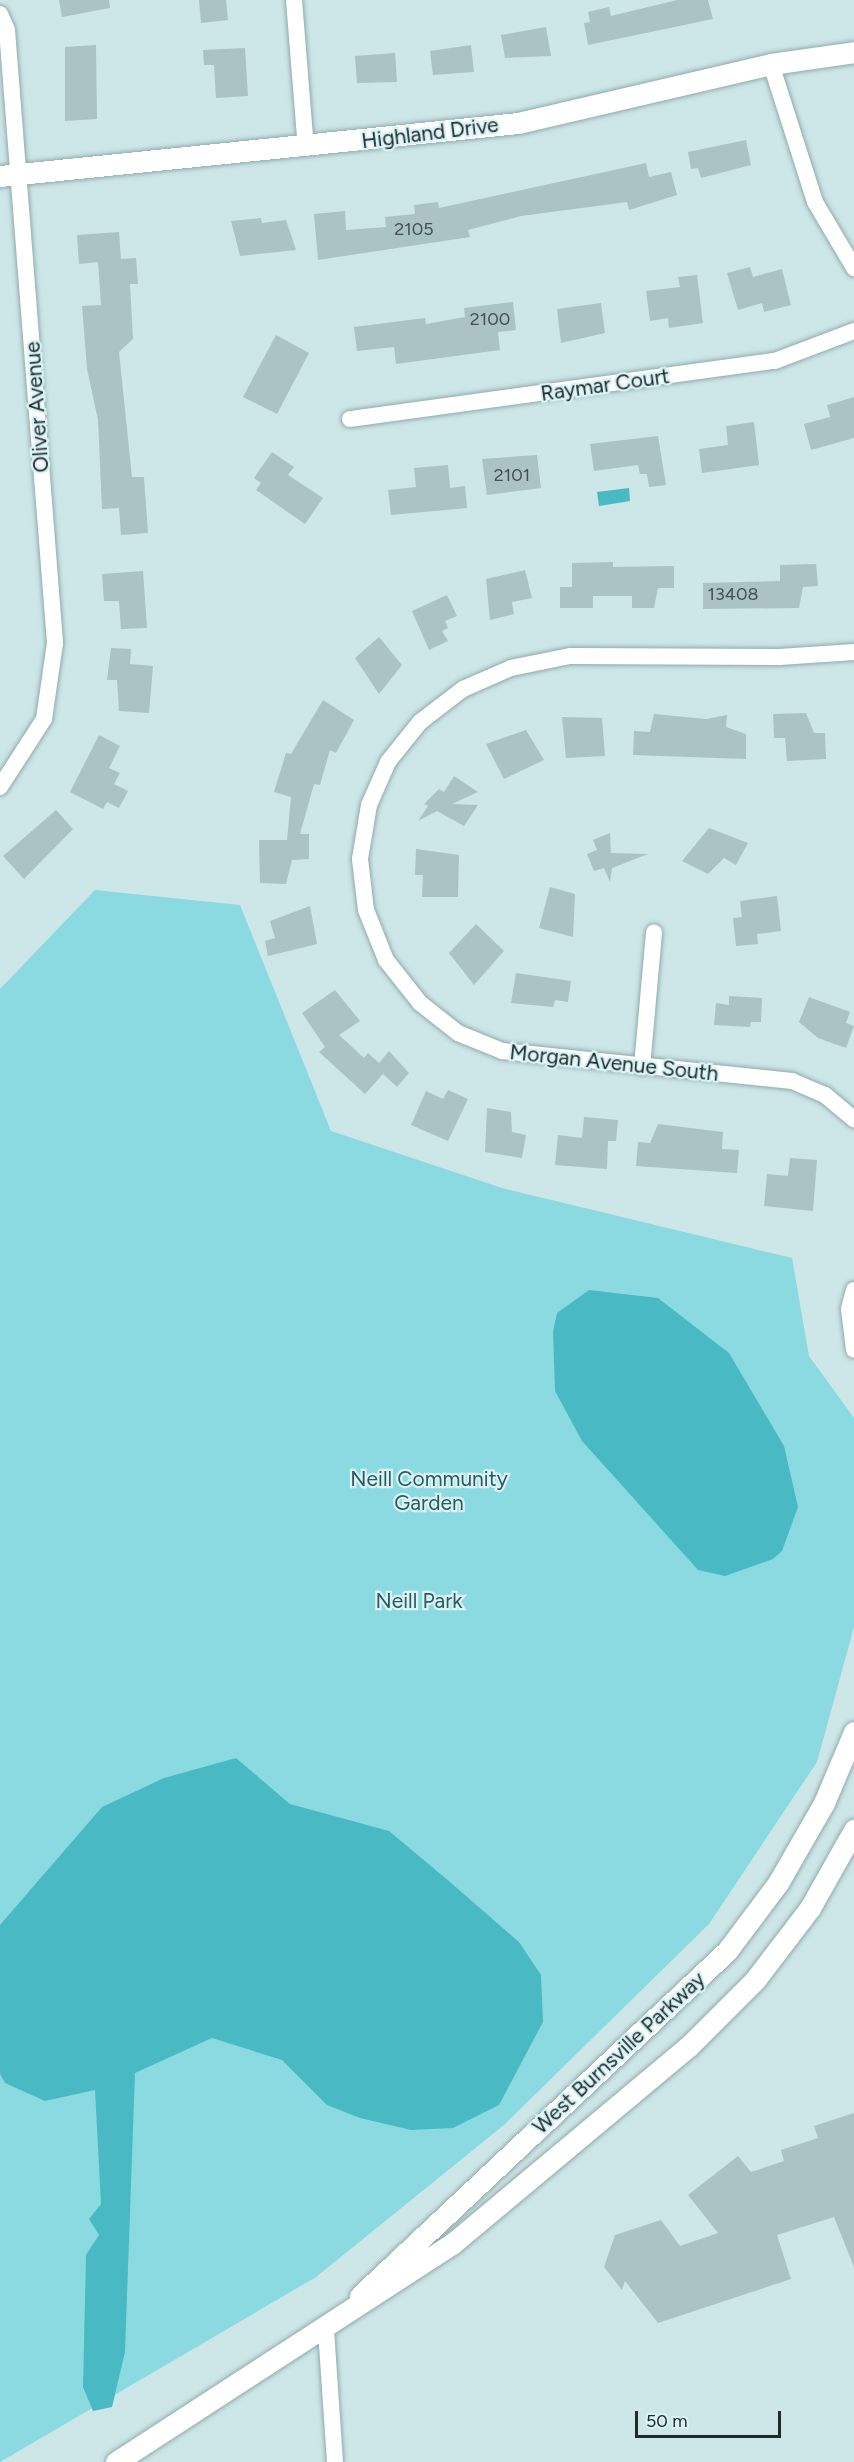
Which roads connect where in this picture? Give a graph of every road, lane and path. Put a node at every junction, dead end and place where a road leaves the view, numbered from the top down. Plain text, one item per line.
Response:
1 (294, 0) edge
2 (0, 14) edge
3 (854, 52) edge
4 (771, 64) junction
5 (306, 148) junction
6 (10, 175) edge
7 (854, 268) edge
8 (854, 331) edge
9 (350, 419) dead end
10 (854, 652) edge
11 (0, 787) edge
12 (654, 933) dead end
13 (642, 1067) junction
14 (854, 1119) edge
15 (854, 1290) edge
16 (854, 1350) edge
17 (854, 1732) edge
18 (854, 1830) edge
19 (326, 2330) junction
20 (116, 2462) edge
21 (335, 2462) edge

1 - 5 street
2 - 6 street, Oliver Avenue
3 - 4 street, Highland Drive
4 - 5 street, Highland Drive
4 - 7 street
5 - 6 street, Highland Drive
6 - 11 street, Oliver Avenue
8 - 9 street, Raymar Court
10 - 13 street, Morgan Avenue South
12 - 13 street
13 - 14 street, Morgan Avenue South
15 - 16 street
17 - 19 street, West Burnsville Parkway
18 - 19 street, West Burnsville Parkway
19 - 20 street, West Burnsville Parkway
19 - 21 street

